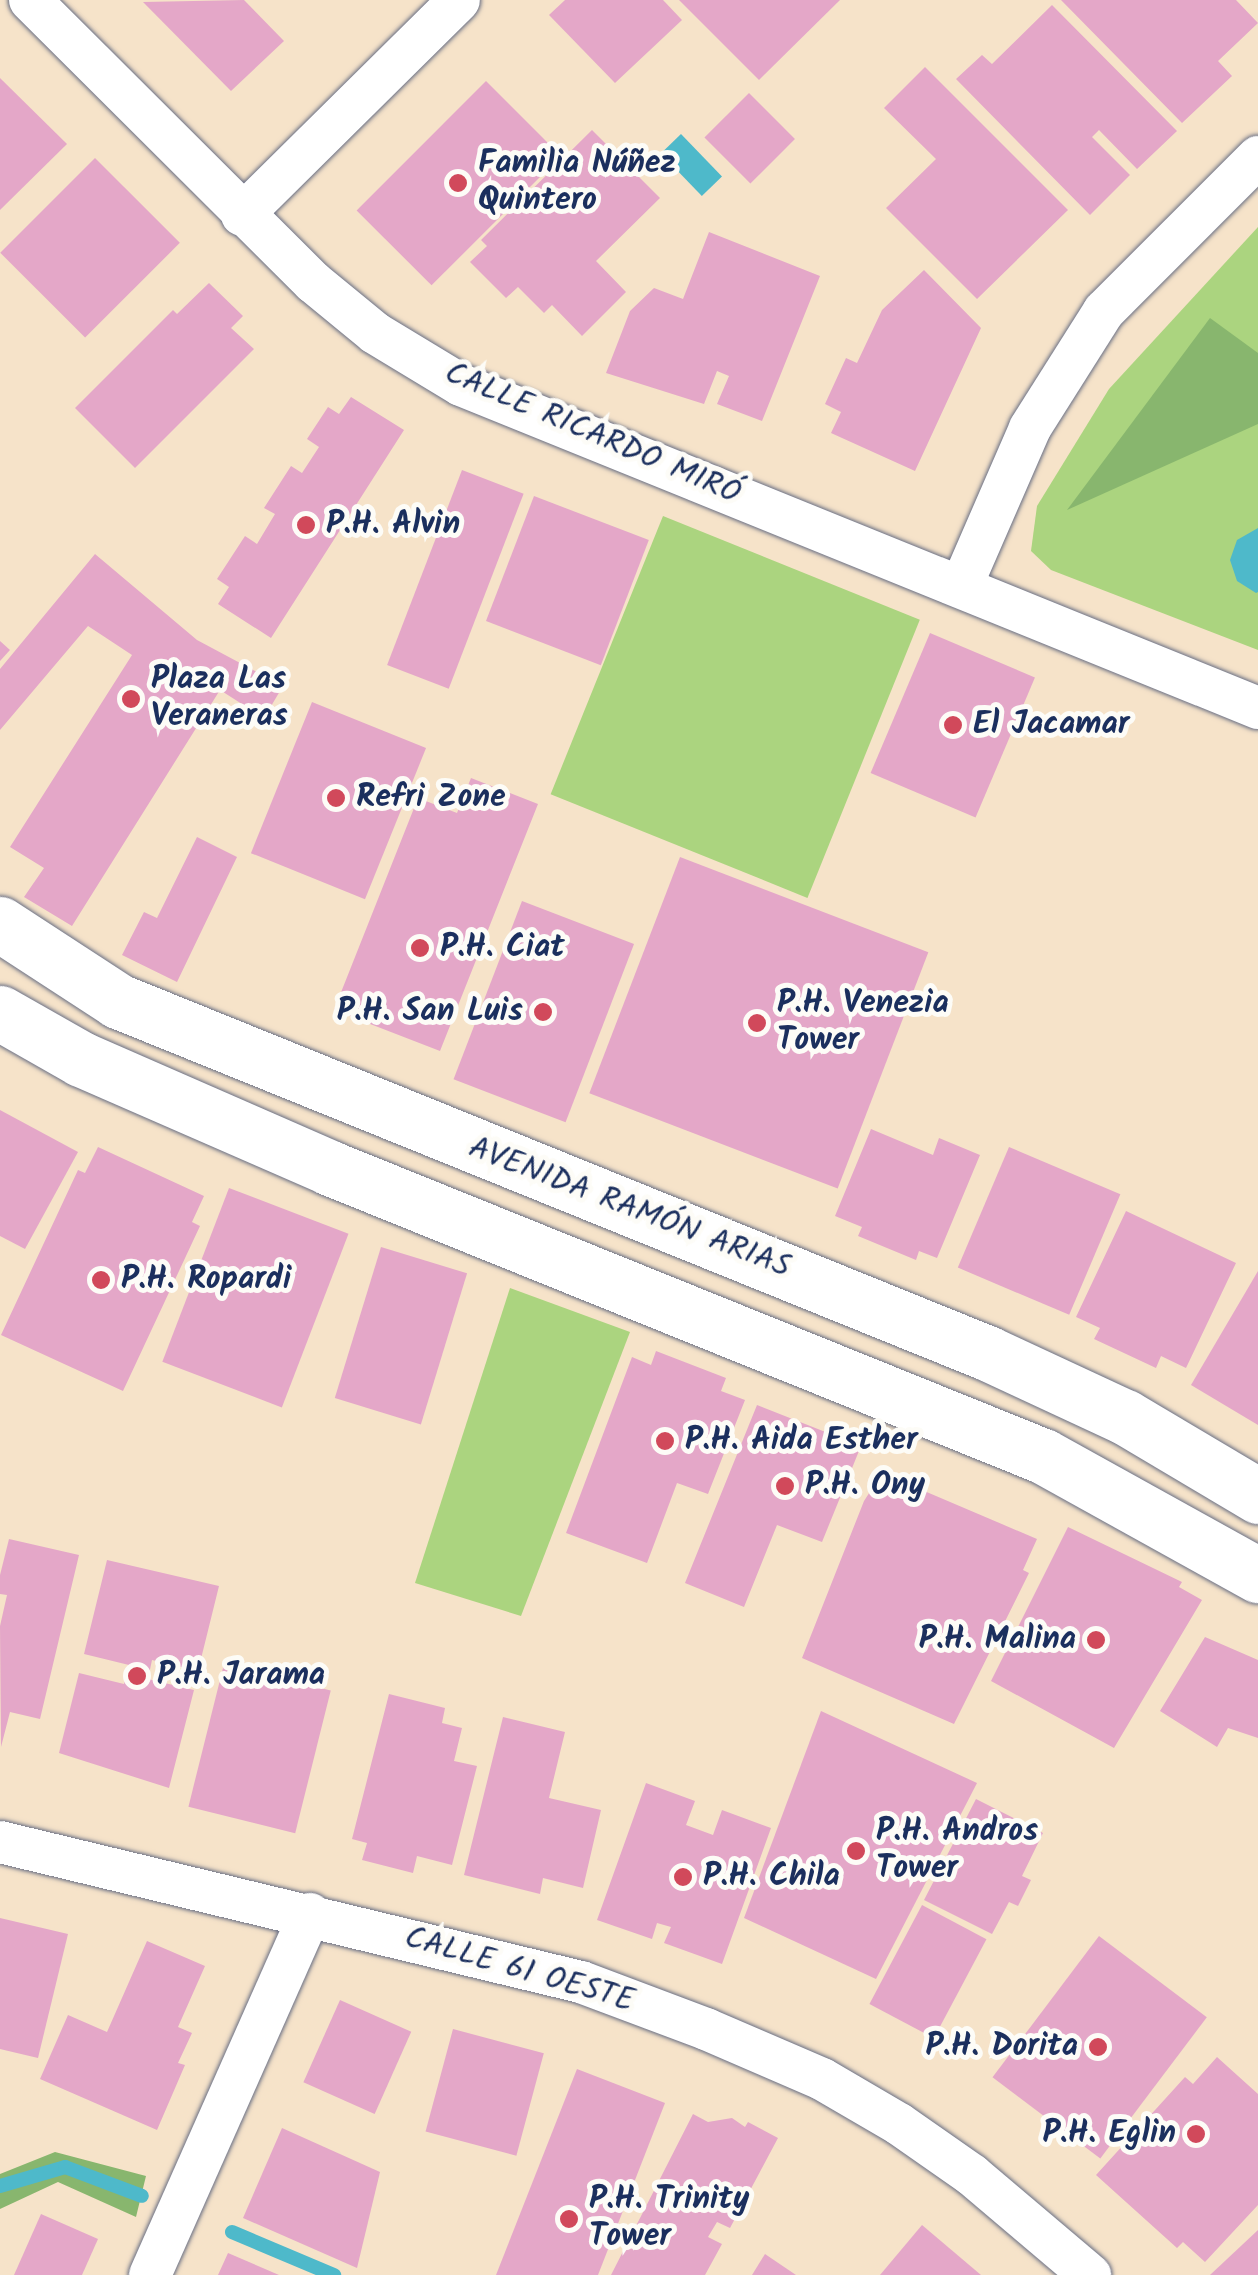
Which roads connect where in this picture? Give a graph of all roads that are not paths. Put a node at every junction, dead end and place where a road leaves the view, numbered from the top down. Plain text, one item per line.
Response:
1 (30, 0) edge
2 (459, 0) edge
3 (1258, 157) edge
4 (242, 214) junction
5 (961, 587) junction
6 (1258, 708) edge
7 (0, 924) edge
8 (0, 1013) edge
9 (538, 1175) junction
10 (511, 1241) junction
11 (1258, 1496) edge
12 (1258, 1575) edge
13 (0, 1842) edge
14 (310, 1914) junction
15 (150, 2275) edge
16 (1090, 2275) edge

1 - 4 street, CALLE RICARDO MIRÓ
2 - 4 street
3 - 5 street
4 - 5 street, CALLE RICARDO MIRÓ
5 - 6 street, CALLE RICARDO MIRÓ
7 - 9 main road, AVENIDA RAMÓN ARIAS
8 - 10 main road
9 - 10 main road
9 - 11 main road, AVENIDA RAMÓN ARIAS
10 - 12 main road
13 - 14 street, CALLE 61 OESTE
14 - 15 street
14 - 16 street, CALLE 61 OESTE

